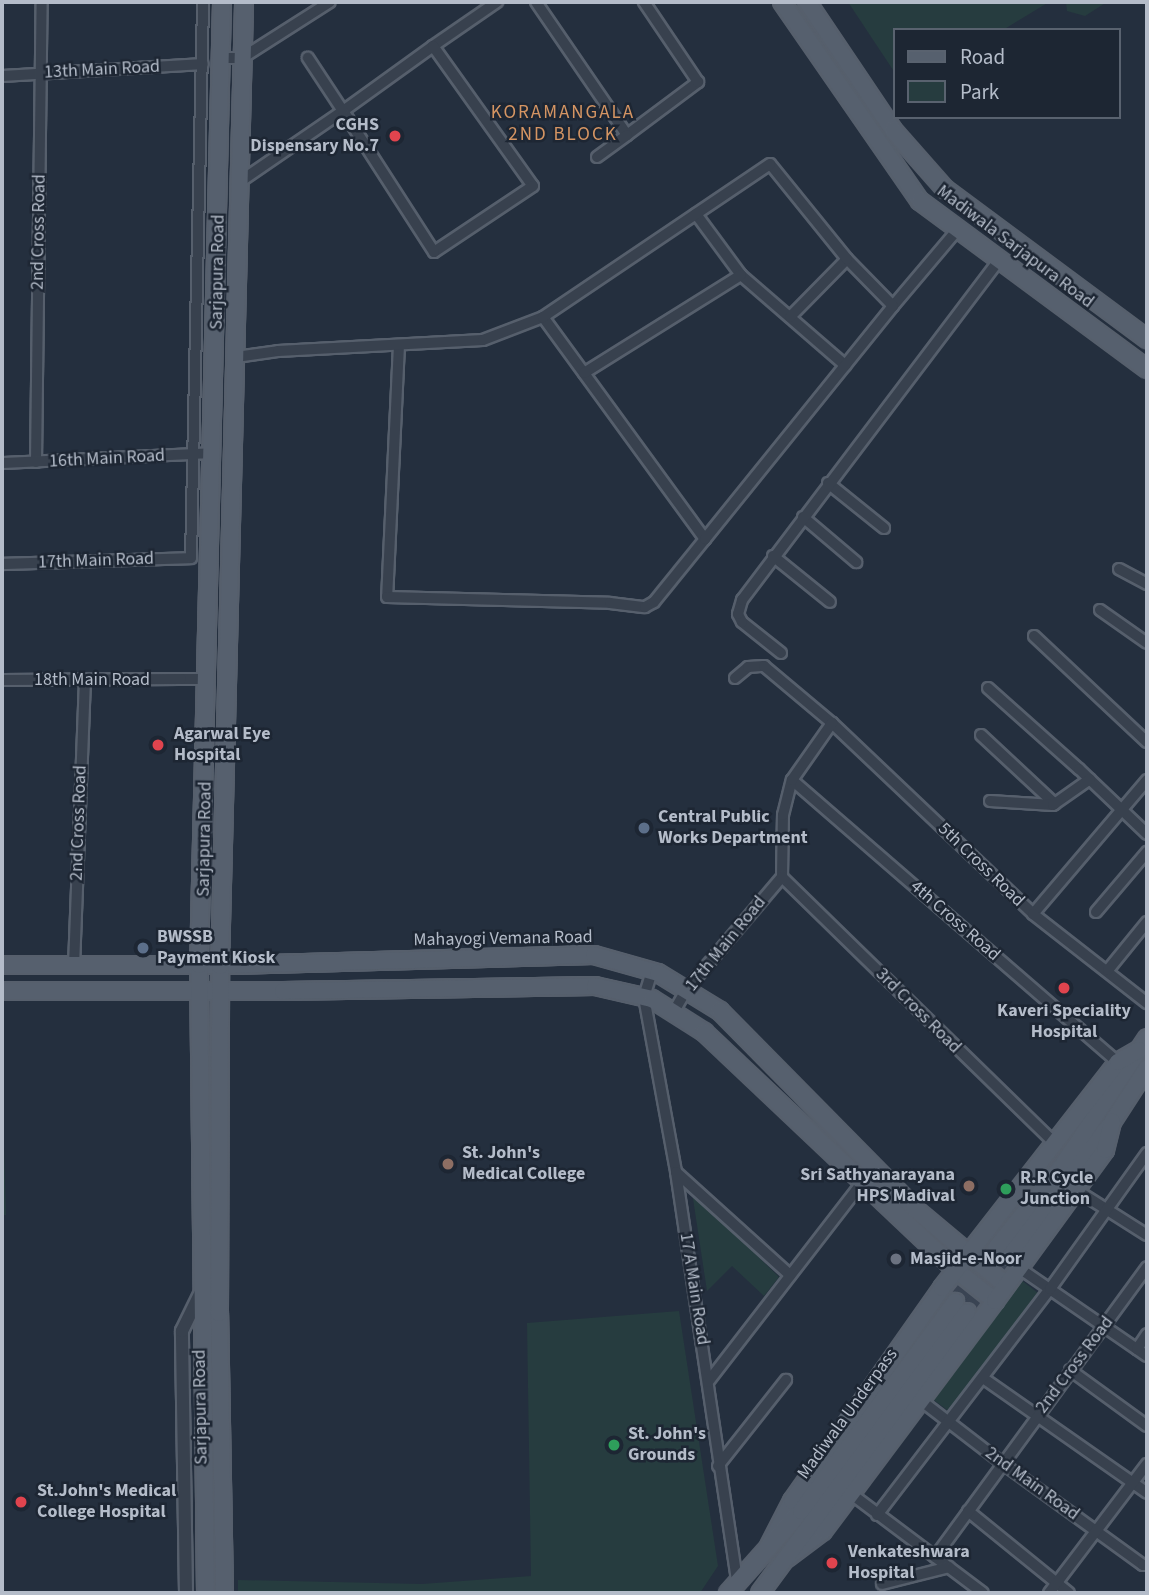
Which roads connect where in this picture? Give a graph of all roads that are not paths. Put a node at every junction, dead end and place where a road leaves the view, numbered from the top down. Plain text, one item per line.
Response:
1 (42, 2) edge
2 (204, 2) edge
3 (222, 2) edge
4 (244, 2) edge
5 (330, 2) edge
6 (497, 2) edge
7 (536, 2) edge
8 (644, 2) edge
9 (782, 2) edge
10 (810, 7) edge
11 (799, 26) junction
12 (433, 46) junction
13 (221, 58) junction
14 (242, 58) junction
15 (308, 58) dead end
16 (203, 64) junction
17 (41, 74) junction
18 (2, 76) edge
19 (343, 111) junction
20 (627, 135) junction
21 (597, 157) dead end
22 (238, 183) junction
23 (696, 214) junction
24 (958, 229) junction
25 (847, 259) junction
26 (999, 260) junction
27 (741, 275) junction
28 (892, 306) junction
29 (544, 317) junction
30 (790, 317) junction
31 (1147, 339) edge
32 (399, 345) junction
33 (236, 357) junction
34 (845, 365) junction
35 (1147, 369) edge
36 (583, 373) junction
37 (212, 453) junction
38 (192, 455) junction
39 (36, 462) junction
40 (2, 463) edge
41 (828, 483) junction
42 (803, 517) junction
43 (884, 528) dead end
44 (705, 539) junction
45 (773, 556) junction
46 (191, 558) joint
47 (856, 562) dead end
48 (2, 564) edge
49 (1119, 569) dead end
50 (1147, 584) edge
51 (830, 603) dead end
52 (1100, 610) dead end
53 (1034, 636) dead end
54 (1147, 643) edge
55 (781, 653) dead end
56 (735, 678) dead end
57 (206, 679) junction
58 (2, 680) edge
59 (85, 680) junction
60 (988, 688) dead end
61 (832, 723) junction
62 (982, 736) dead end
63 (1147, 741) edge
64 (1090, 779) junction
65 (792, 780) junction
66 (1147, 780) edge
67 (990, 801) dead end
68 (1055, 804) junction
69 (1122, 810) junction
70 (1147, 834) edge
71 (1147, 852) edge
72 (782, 877) junction
73 (1096, 912) dead end
74 (1033, 914) junction
75 (1147, 922) edge
76 (2, 965) edge
77 (199, 965) junction
78 (74, 966) junction
79 (220, 966) junction
80 (1108, 970) junction
81 (652, 971) junction
82 (201, 989) junction
83 (687, 989) junction
84 (221, 990) junction
85 (2, 991) edge
86 (644, 997) junction
87 (1147, 1003) edge
88 (673, 1013) junction
89 (1143, 1044) edge
90 (1118, 1062) junction
91 (1147, 1068) edge
92 (1112, 1122) junction
93 (1055, 1143) junction
94 (1147, 1153) edge
95 (676, 1172) junction
96 (864, 1180) junction
97 (1076, 1190) junction
98 (1106, 1209) junction
99 (1147, 1235) edge
100 (968, 1256) junction
101 (1008, 1258) junction
102 (1147, 1267) edge
103 (956, 1270) junction
104 (790, 1275) junction
105 (1006, 1285) junction
106 (203, 1286) junction
107 (1050, 1289) junction
108 (995, 1301) junction
109 (1103, 1328) junction
110 (1147, 1334) edge
111 (1137, 1349) junction
112 (1147, 1356) edge
113 (1070, 1370) junction
114 (983, 1378) junction
115 (786, 1380) dead end
116 (708, 1382) junction
117 (919, 1399) junction
118 (1035, 1417) junction
119 (950, 1421) junction
120 (1147, 1426) edge
121 (1002, 1463) junction
122 (1147, 1464) edge
123 (718, 1466) junction
124 (1133, 1484) junction
125 (850, 1493) junction
126 (1147, 1493) edge
127 (968, 1511) junction
128 (877, 1515) junction
129 (1098, 1532) junction
130 (769, 1546) junction
131 (935, 1557) junction
132 (787, 1558) junction
133 (1147, 1565) edge
134 (949, 1567) junction
135 (1058, 1582) junction
136 (882, 1584) dead end
137 (732, 1588) edge
138 (186, 1593) edge
139 (206, 1593) edge
140 (224, 1593) edge
141 (760, 1593) edge
142 (983, 1593) edge
143 (1049, 1593) edge
144 (1069, 1593) edge

1 - 17 street, 2nd Cross Road
2 - 16 street, Sarjapura Road
3 - 13 main road, Sarjapura Road
4 - 14 main road, Sarjapura Road
5 - 14 street
6 - 12 street
7 - 20 street
8 - 20 street
9 - 11 main road, Madiwala Sarjapura Road
10 - 11 main road
10 - 31 main road, Madiwala Sarjapura Road
11 - 24 main road, Madiwala Sarjapura Road
12 - 19 street
12 - 19 street
13 - 14 street
13 - 37 main road, Sarjapura Road
14 - 22 main road, Sarjapura Road
15 - 19 street
16 - 17 street, 13th Main Road
16 - 38 street, Sarjapura Road
17 - 18 street, 13th Main Road
17 - 39 street, 2nd Cross Road
19 - 22 street
20 - 21 street
22 - 33 main road, Sarjapura Road
23 - 25 street
23 - 27 street
23 - 29 street
24 - 26 main road, Madiwala Sarjapura Road
24 - 28 street
25 - 28 street
25 - 30 street
26 - 35 main road, Madiwala Sarjapura Road
26 - 41 street
27 - 30 street
27 - 36 street
28 - 34 street
29 - 32 street
29 - 36 street
30 - 34 street
32 - 33 street
32 - 44 street
33 - 79 main road, Sarjapura Road
34 - 44 street
36 - 44 street
37 - 38 street, 16th Main Road
37 - 57 main road, Sarjapura Road
38 - 39 street, 16th Main Road
38 - 46 street, Sarjapura Road
39 - 40 street, 16th Main Road
41 - 42 street
41 - 43 street
42 - 45 street
42 - 47 street
45 - 51 street
45 - 55 street
46 - 48 street, 17th Main Road
49 - 50 street
52 - 54 street
53 - 63 street
56 - 61 street, 5th Cross Road
57 - 59 street, 18th Main Road
57 - 77 main road, Sarjapura Road
58 - 59 street, 18th Main Road
59 - 78 street, 2nd Cross Road
60 - 64 street
61 - 65 street
61 - 74 street, 5th Cross Road
62 - 68 street
64 - 68 street
64 - 69 street
65 - 72 street
65 - 90 street, 4th Cross Road
66 - 69 street, 5th Cross Road
67 - 68 street
69 - 70 street
69 - 74 street, 5th Cross Road
71 - 73 street
72 - 83 street, 17th Main Road
72 - 93 street, 3rd Cross Road
74 - 80 street
75 - 80 street
76 - 78 main road, Mahayogi Vemana Road
77 - 78 main road, Mahayogi Vemana Road
77 - 79 main road, Mahayogi Vemana Road
77 - 82 main road, Sarjapura Road
79 - 81 main road, Mahayogi Vemana Road
79 - 84 main road, Sarjapura Road
80 - 87 street
81 - 83 main road, Mahayogi Vemana Road
81 - 86 street
82 - 84 main road
82 - 85 main road
82 - 106 main road, Sarjapura Road
83 - 88 street, 17th Main Road
83 - 100 main road, Mahayogi Vemana Road
84 - 86 main road
84 - 140 main road, Sarjapura Road
86 - 88 main road
86 - 95 street, 17 A Main Road
88 - 96 main road
89 - 90 main road
89 - 101 main road
90 - 93 main road
91 - 92 main road
92 - 97 main road
92 - 101 main road
93 - 100 main road
94 - 98 street
95 - 104 street
95 - 116 street, 17 A Main Road
96 - 103 main road
96 - 104 street
97 - 98 street
97 - 101 main road
98 - 99 street
98 - 107 street
100 - 103 main road
100 - 105 main road, Mahayogi Vemana Road
101 - 105 main road
101 - 107 street
102 - 109 street, 2nd Cross Road
103 - 108 main road
103 - 130 main road
104 - 116 street
105 - 108 main road
106 - 138 street
106 - 139 main road, Sarjapura Road
107 - 109 street
107 - 114 street
108 - 117 main road
109 - 111 street
109 - 113 street, 2nd Cross Road
110 - 111 street
111 - 112 street
113 - 118 street, 2nd Cross Road
113 - 120 street
114 - 118 street
114 - 119 street
115 - 123 street
116 - 123 street, 17 A Main Road
117 - 119 street, 2nd Main Road
117 - 125 main road
118 - 121 street, 2nd Cross Road
118 - 124 street
119 - 121 street, 2nd Main Road
119 - 128 street
121 - 127 street, 2nd Cross Road
121 - 129 street, 2nd Main Road
122 - 124 street
123 - 137 street, 17 A Main Road
124 - 126 street
124 - 129 street
125 - 128 street
125 - 132 main road
127 - 131 street, 2nd Cross Road
127 - 135 street
128 - 131 street
129 - 133 street, 2nd Main Road
129 - 135 street
130 - 132 main road, Madiwala Underpass
130 - 137 main road
131 - 134 street
132 - 141 main road
134 - 136 street
134 - 142 street
135 - 143 street
135 - 144 street

